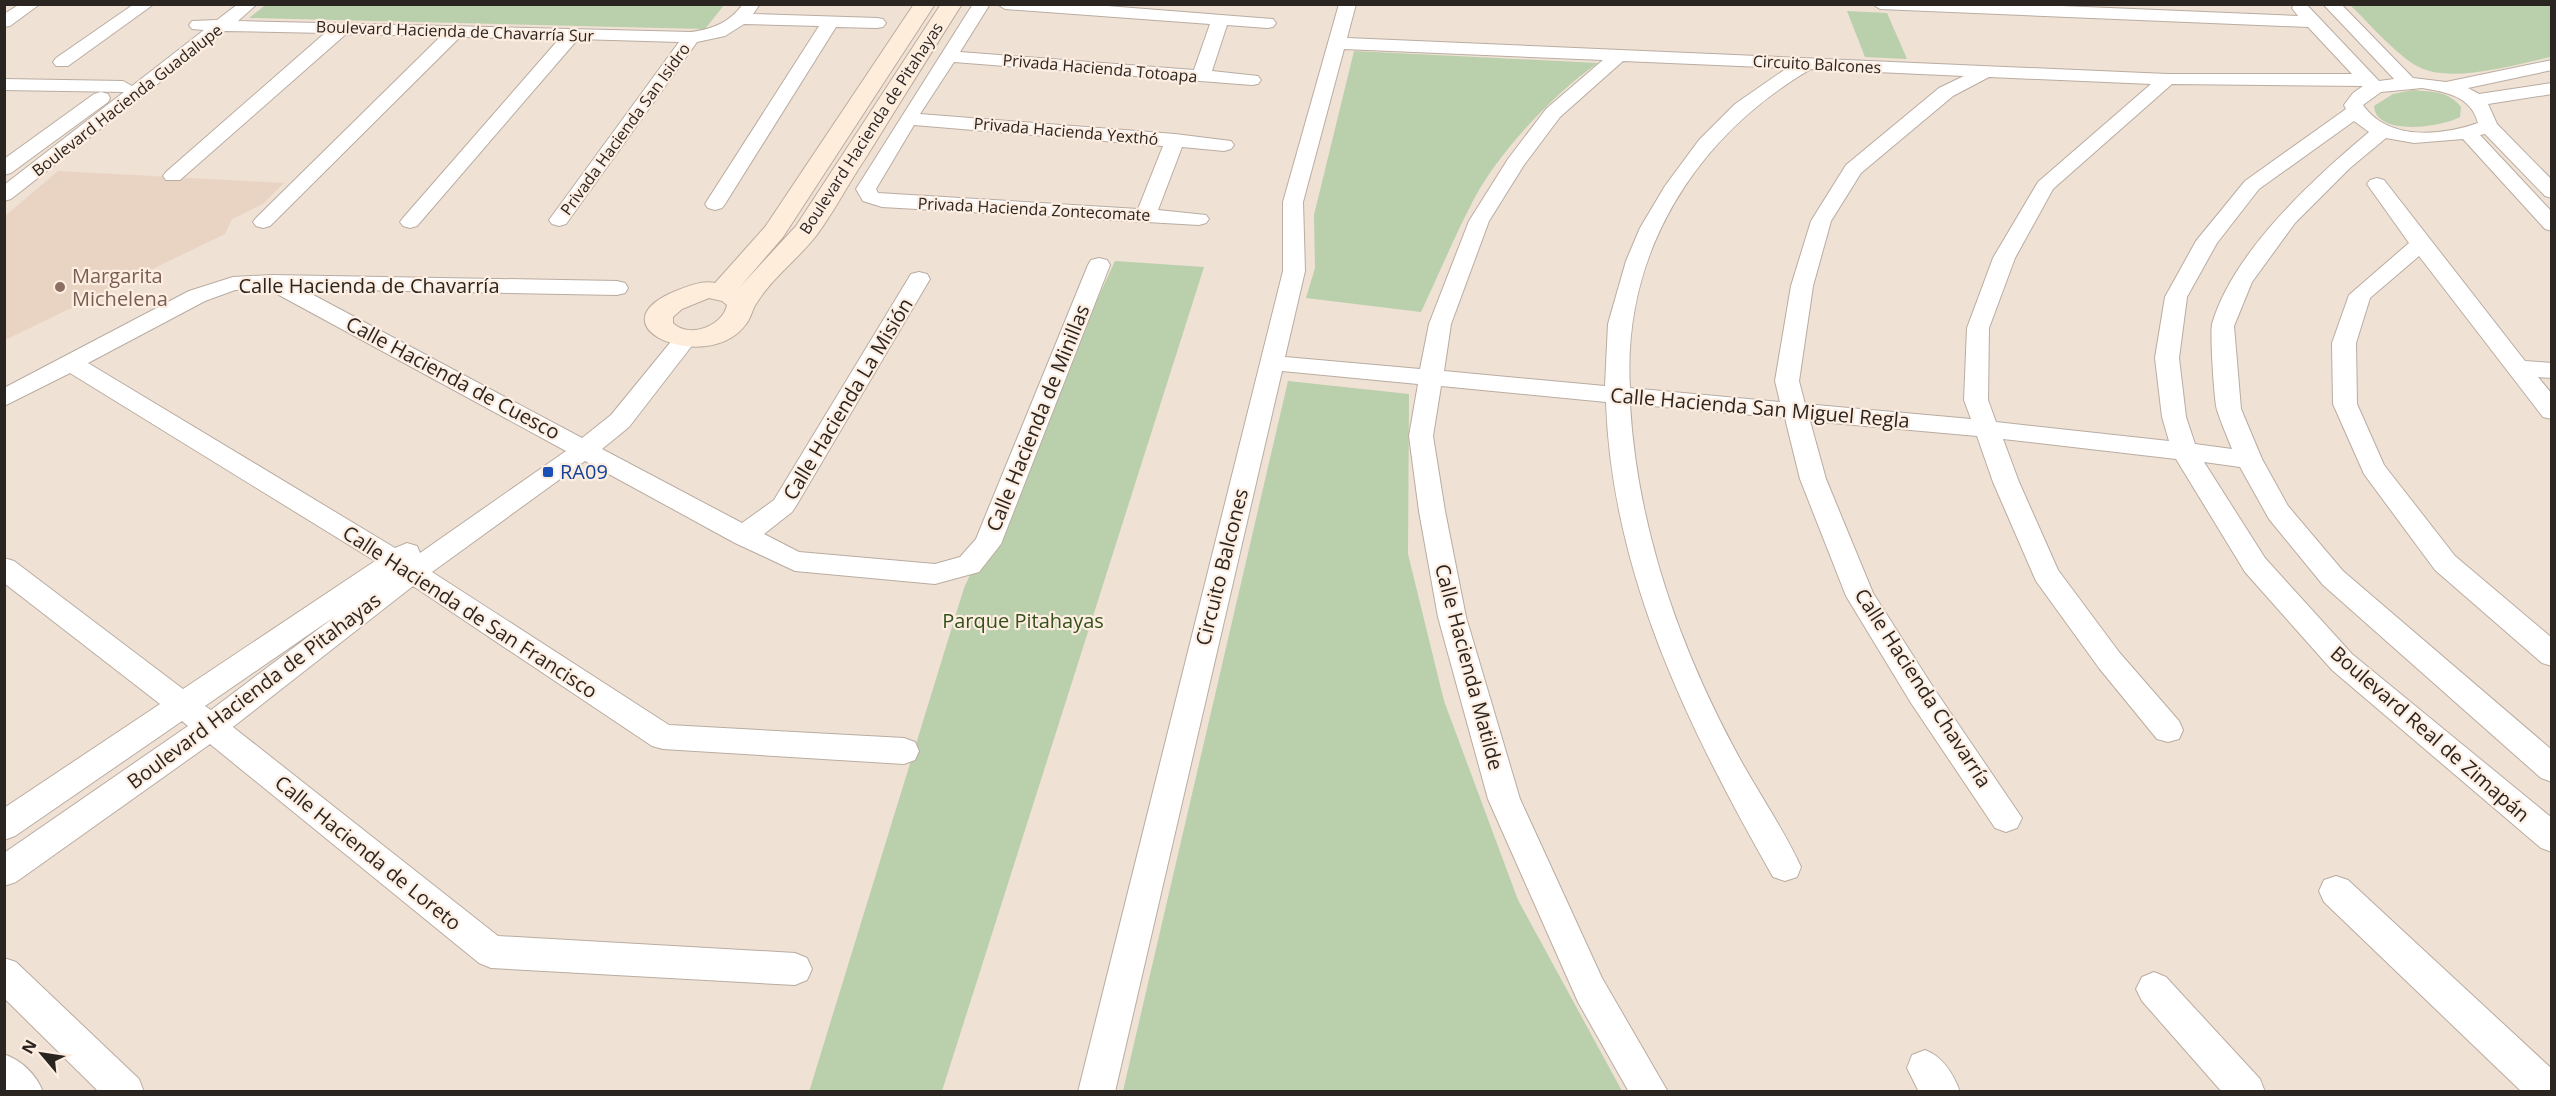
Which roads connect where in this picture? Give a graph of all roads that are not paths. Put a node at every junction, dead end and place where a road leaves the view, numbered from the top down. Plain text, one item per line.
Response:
1 (32, 4) edge
2 (146, 4) edge
3 (223, 4) edge
4 (249, 4) edge
5 (925, 4) edge
6 (952, 4) edge
7 (982, 4) edge
8 (1005, 4) edge
9 (1348, 4) edge
10 (1880, 4) edge
11 (2297, 4) edge
12 (2331, 4) edge
13 (747, 12) edge
14 (1220, 20) junction
15 (4, 22) edge
16 (830, 22) junction
17 (2313, 22) junction
18 (878, 23) dead end
19 (1267, 23) dead end
20 (198, 24) junction
21 (222, 25) junction
22 (343, 27) junction
23 (455, 32) junction
24 (573, 34) junction
25 (691, 37) junction
26 (1337, 43) junction
27 (1620, 54) junction
28 (948, 56) junction
29 (62, 62) dead end
30 (1806, 64) junction
31 (2552, 65) edge
32 (1987, 72) junction
33 (1201, 76) junction
34 (2167, 79) junction
35 (2297, 79) junction
36 (1252, 80) dead end
37 (4, 84) edge
38 (2372, 84) junction
39 (2408, 84) junction
40 (117, 87) junction
41 (144, 87) junction
42 (2448, 87) junction
43 (2552, 88) edge
44 (2478, 100) junction
45 (2355, 108) junction
46 (908, 119) junction
47 (2488, 126) junction
48 (2383, 131) junction
49 (2469, 134) junction
50 (1175, 140) junction
51 (1224, 145) dead end
52 (4, 169) edge
53 (173, 176) dead end
54 (2377, 184) dead end
55 (9, 188) edge
56 (2552, 192) edge
57 (715, 204) dead end
58 (1146, 215) junction
59 (1199, 219) dead end
60 (560, 220) dead end
61 (263, 222) dead end
62 (410, 222) dead end
63 (2552, 225) edge
64 (2421, 244) junction
65 (1099, 265) dead end
66 (919, 279) dead end
67 (272, 282) junction
68 (617, 288) dead end
69 (731, 297) junction
70 (680, 337) junction
71 (70, 363) junction
72 (1271, 363) junction
73 (2518, 368) junction
74 (2552, 371) edge
75 (1429, 378) junction
76 (1617, 394) junction
77 (4, 398) edge
78 (1795, 411) junction
79 (2552, 411) edge
80 (1986, 429) junction
81 (576, 445) junction
82 (2185, 453) junction
83 (2249, 459) junction
84 (744, 536) junction
85 (969, 565) joint
86 (403, 567) junction
87 (4, 568) edge
88 (2552, 655) edge
89 (182, 704) junction
90 (211, 727) junction
91 (2168, 730) dead end
92 (904, 751) dead end
93 (2552, 769) edge
94 (2006, 818) dead end
95 (4, 826) edge
96 (2552, 838) edge
97 (1785, 867) dead end
98 (4, 872) edge
99 (2336, 891) dead end
100 (795, 969) dead end
101 (4, 974) edge
102 (2154, 989) dead end
103 (4, 1072) edge
104 (25, 1092) edge
105 (126, 1092) edge
106 (1096, 1092) edge
107 (1650, 1092) edge
108 (2247, 1092) edge
109 (2549, 1092) edge

1 - 15 street
2 - 29 street
3 - 20 street, Boulevard Hacienda Guadalupe
4 - 21 street, Boulevard Hacienda Guadalupe
5 - 69 street, Boulevard Hacienda de Pitahayas
6 - 69 street, Boulevard Hacienda de Pitahayas
7 - 28 street
8 - 14 street
9 - 26 street, Circuito Balcones
10 - 17 street
11 - 17 street
12 - 39 street
13 - 16 street
13 - 25 street, Boulevard Hacienda de Chavarría Sur
14 - 19 street
14 - 33 street
16 - 18 street
16 - 57 street
17 - 38 street
20 - 21 street, Boulevard Hacienda de Chavarría Sur
20 - 40 street, Boulevard Hacienda Guadalupe
21 - 22 street, Boulevard Hacienda de Chavarría Sur
21 - 41 street, Boulevard Hacienda Guadalupe
22 - 23 street, Boulevard Hacienda de Chavarría Sur
22 - 53 street
23 - 24 street, Boulevard Hacienda de Chavarría Sur
23 - 61 street
24 - 25 street, Boulevard Hacienda de Chavarría Sur
24 - 62 street
25 - 60 street, Privada Hacienda San Isidro
26 - 27 street, Circuito Balcones
26 - 72 street, Circuito Balcones
27 - 30 street, Circuito Balcones
27 - 75 street, Calle Hacienda Matilde
28 - 33 street, Privada Hacienda Totoapa
28 - 46 street
30 - 32 street, Circuito Balcones
30 - 76 street
31 - 42 street
32 - 34 street, Circuito Balcones
32 - 78 street, Calle Hacienda Chavarría
33 - 36 street, Privada Hacienda Totoapa
34 - 35 street, Circuito Balcones
34 - 80 street
35 - 38 street, Circuito Balcones
35 - 45 street, Circuito Balcones
37 - 40 street
38 - 39 street, Circuito Balcones
38 - 45 street, Boulevard Real de Zimapán
39 - 42 street, Circuito Balcones
40 - 41 street
40 - 52 street, Boulevard Hacienda Guadalupe
41 - 55 street, Boulevard Hacienda Guadalupe
42 - 44 street
43 - 44 street
44 - 47 street
45 - 48 street, Circuito Balcones
45 - 82 street, Boulevard Real de Zimapán
46 - 50 street, Privada Hacienda Yexthó
46 - 58 street, Privada Hacienda Zontecomate
47 - 49 street
47 - 56 street
48 - 49 street
48 - 83 street
49 - 63 street
50 - 51 street, Privada Hacienda Yexthó
50 - 58 street
54 - 64 street
58 - 59 street, Privada Hacienda Zontecomate
64 - 73 street
64 - 88 street
65 - 85 street, Calle Hacienda de Minillas
66 - 84 street, Calle Hacienda La Misión
67 - 68 street, Calle Hacienda de Chavarría
67 - 71 street, Calle Hacienda de Chavarría
67 - 81 street, Calle Hacienda de Cuesco
69 - 70 street
69 - 70 street
70 - 81 street, Boulevard Hacienda de Pitahayas
71 - 77 street, Calle Hacienda de Chavarría
71 - 86 street, Calle Hacienda de San Francisco
72 - 75 street, Calle Hacienda San Miguel Regla
72 - 106 street, Circuito Balcones
73 - 74 street
73 - 79 street
75 - 76 street, Calle Hacienda San Miguel Regla
75 - 107 street, Calle Hacienda Matilde
76 - 78 street, Calle Hacienda San Miguel Regla
76 - 97 street
78 - 80 street, Calle Hacienda San Miguel Regla
78 - 94 street, Calle Hacienda Chavarría
80 - 82 street, Calle Hacienda San Miguel Regla
80 - 91 street
81 - 84 street, Calle Hacienda de Cuesco
81 - 86 street, Boulevard Hacienda de Pitahayas
82 - 83 street, Calle Hacienda San Miguel Regla
82 - 96 street, Boulevard Real de Zimapán
83 - 93 street
84 - 85 street, Calle Hacienda de Cuesco
86 - 89 street, Boulevard Hacienda de Pitahayas
86 - 90 street, Boulevard Hacienda de Pitahayas
86 - 92 street, Calle Hacienda de San Francisco
87 - 89 street, Calle Hacienda de Loreto
89 - 90 street, Calle Hacienda de Loreto
89 - 95 street, Boulevard Hacienda de Pitahayas
90 - 98 street, Boulevard Hacienda de Pitahayas
90 - 100 street, Calle Hacienda de Loreto
99 - 109 street
101 - 105 street
102 - 108 street
103 - 104 street

